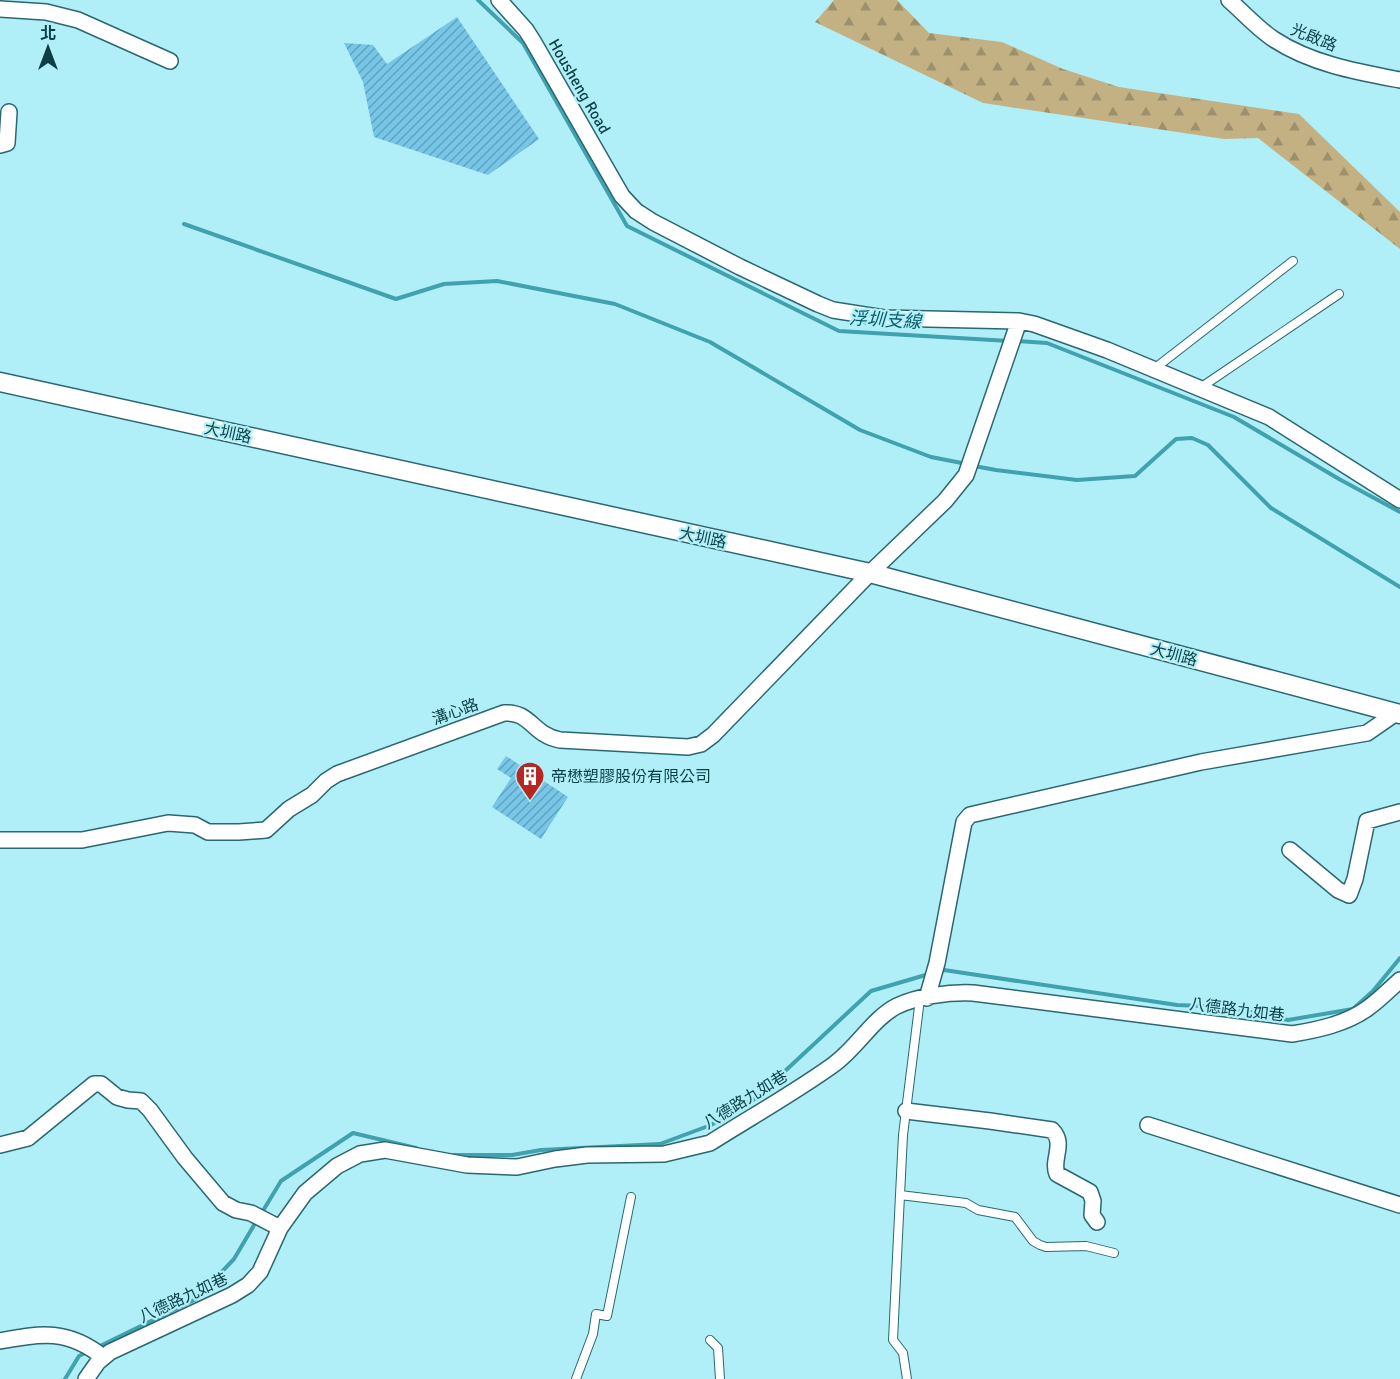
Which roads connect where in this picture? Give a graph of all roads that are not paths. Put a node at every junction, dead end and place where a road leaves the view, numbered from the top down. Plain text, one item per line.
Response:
1 (499, 0) edge
2 (1229, 0) edge
3 (0, 9) edge
4 (170, 62) dead end
5 (1400, 80) edge
6 (9, 112) dead end
7 (0, 146) edge
8 (1293, 261) dead end
9 (1339, 294) dead end
10 (1019, 321) junction
11 (1154, 369) junction
12 (0, 382) edge
13 (1200, 388) junction
14 (1400, 500) edge
15 (870, 573) junction
16 (1398, 713) edge
17 (1400, 812) edge
18 (0, 840) edge
19 (1290, 850) dead end
20 (1400, 980) edge
21 (924, 999) junction
22 (906, 1111) junction
23 (1148, 1125) dead end
24 (0, 1145) edge
25 (900, 1195) junction
26 (631, 1197) dead end
27 (1400, 1205) edge
28 (1097, 1222) dead end
29 (274, 1226) junction
30 (1114, 1253) dead end
31 (711, 1340) dead end
32 (0, 1341) edge
33 (99, 1354) junction
34 (86, 1379) edge
35 (576, 1379) edge
36 (720, 1379) edge
37 (907, 1379) edge

1 - 10 street, Housheng Road
2 - 5 street, 光啟路
3 - 4 street
6 - 7 street
8 - 11 lane
9 - 13 lane
10 - 11 street, Housheng Road
10 - 15 street, 溝心路
11 - 13 street, Housheng Road
12 - 15 street, 大圳路
13 - 14 street, Housheng Road
15 - 16 street, 大圳路
15 - 18 street, 溝心路
16 - 21 street
17 - 19 street
20 - 21 street, 八德路九如巷
21 - 22 lane
21 - 29 street, 八德路九如巷
22 - 25 lane
22 - 28 street
23 - 27 street
24 - 29 street
25 - 30 lane
25 - 37 lane
26 - 35 lane
29 - 33 street, 八德路九如巷
31 - 36 lane
32 - 33 street
33 - 34 street, 八德路九如巷

